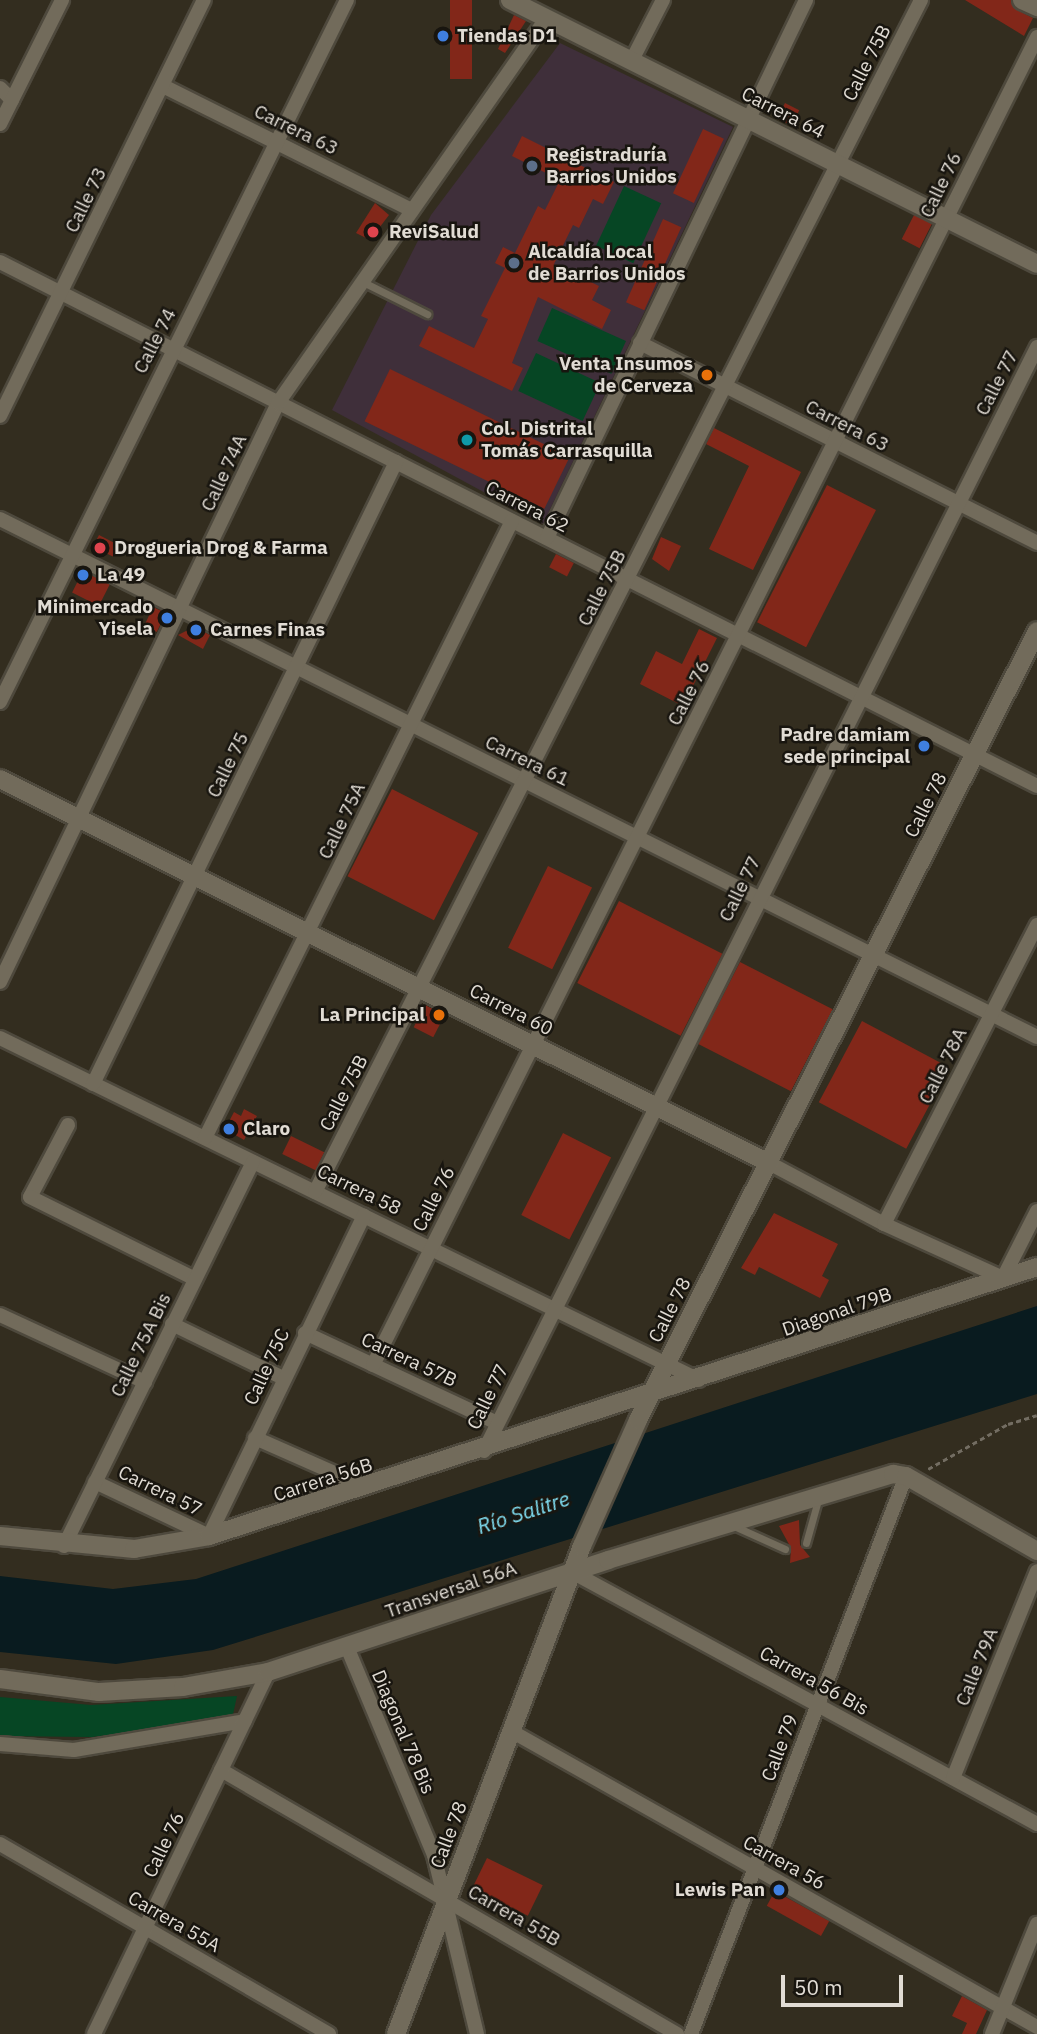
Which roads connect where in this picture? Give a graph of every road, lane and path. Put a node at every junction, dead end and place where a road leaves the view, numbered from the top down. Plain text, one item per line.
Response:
1 (62, 0) edge
2 (204, 0) edge
3 (347, 0) edge
4 (510, 0) edge
5 (663, 0) edge
6 (806, 0) edge
7 (920, 0) edge
8 (1022, 0) edge
9 (1037, 7) edge
10 (547, 18) junction
11 (1037, 37) edge
12 (632, 60) junction
13 (163, 86) junction
14 (0, 88) edge
15 (12, 100) junction
16 (747, 118) junction
17 (0, 124) edge
18 (276, 142) junction
19 (837, 163) junction
20 (412, 210) junction
21 (946, 219) junction
22 (0, 262) edge
23 (1037, 264) edge
24 (362, 281) junction
25 (63, 294) junction
26 (427, 314) dead end
27 (639, 343) junction
28 (1037, 346) edge
29 (172, 349) junction
30 (723, 385) junction
31 (278, 403) junction
32 (0, 416) edge
33 (836, 442) junction
34 (396, 462) junction
35 (957, 503) junction
36 (0, 519) edge
37 (512, 521) junction
38 (547, 538) junction
39 (1037, 543) edge
40 (70, 554) junction
41 (628, 580) junction
42 (181, 610) junction
43 (1037, 631) edge
44 (740, 636) junction
45 (296, 667) junction
46 (859, 696) junction
47 (0, 702) edge
48 (411, 724) junction
49 (974, 755) junction
50 (0, 779) edge
51 (525, 781) junction
52 (1037, 786) edge
53 (80, 819) junction
54 (638, 838) junction
55 (196, 876) junction
56 (757, 897) junction
57 (1037, 925) edge
58 (309, 933) junction
59 (873, 955) junction
60 (0, 982) edge
61 (419, 988) junction
62 (992, 1014) junction
63 (1037, 1037) edge
64 (0, 1038) edge
65 (535, 1046) junction
66 (93, 1084) junction
67 (655, 1106) junction
68 (68, 1125) dead end
69 (205, 1138) junction
70 (253, 1162) junction
71 (769, 1163) junction
72 (315, 1192) junction
73 (1037, 1211) edge
74 (364, 1216) junction
75 (884, 1224) junction
76 (431, 1249) junction
77 (1037, 1267) edge
78 (1003, 1278) junction
79 (195, 1279) junction
80 (551, 1308) junction
81 (0, 1315) edge
82 (172, 1324) junction
83 (305, 1333) junction
84 (666, 1363) junction
85 (373, 1364) junction
86 (283, 1378) junction
87 (700, 1381) junction
88 (145, 1382) junction
89 (649, 1397) junction
90 (1037, 1415) edge
91 (497, 1423) junction
92 (255, 1438) junction
93 (484, 1451) junction
94 (914, 1474) junction
95 (95, 1482) junction
96 (366, 1487) junction
97 (820, 1494) junction
98 (726, 1523) junction
99 (0, 1536) edge
100 (209, 1536) junction
101 (806, 1543) dead end
102 (64, 1546) junction
103 (785, 1549) dead end
104 (1037, 1551) edge
105 (1037, 1571) edge
106 (572, 1572) junction
107 (347, 1647) junction
108 (268, 1672) junction
109 (0, 1679) edge
110 (818, 1705) junction
111 (245, 1721) junction
112 (511, 1731) junction
113 (0, 1744) edge
114 (221, 1770) junction
115 (953, 1779) junction
116 (1037, 1824) edge
117 (0, 1844) edge
118 (755, 1868) junction
119 (447, 1900) junction
120 (1037, 1924) edge
121 (145, 1928) junction
122 (1003, 2008) junction
123 (1037, 2027) edge
124 (94, 2034) edge
125 (329, 2034) edge
126 (396, 2034) edge
127 (477, 2034) edge
128 (677, 2034) edge
129 (691, 2034) edge
130 (992, 2034) edge

1 - 15 street
2 - 13 street, Calle 73
3 - 18 street, Calle 74
4 - 10 street, Carrera 64
5 - 12 street
6 - 16 street
7 - 19 street, Calle 75B
8 - 9 street
10 - 12 street, Carrera 64
10 - 20 street, Calle 74A
11 - 21 street, Calle 76
12 - 16 street, Carrera 64
13 - 18 street, Carrera 63
13 - 25 street, Calle 73
14 - 15 street
15 - 17 street
16 - 19 street, Carrera 64
16 - 27 street
18 - 20 street, Carrera 63
18 - 29 street, Calle 74
19 - 21 street, Carrera 64
19 - 30 street, Calle 75B
20 - 24 street, Calle 74A
21 - 23 street, Carrera 64
21 - 33 street, Calle 76
22 - 25 street, Carrera 62
24 - 26 lane
24 - 31 street, Calle 74A
25 - 29 street, Carrera 62
25 - 32 street, Calle 73
27 - 30 street, Carrera 63
27 - 38 street
28 - 35 street, Calle 77
29 - 31 street, Carrera 62
29 - 40 street, Calle 74
30 - 33 street, Carrera 63
30 - 41 street, Calle 75B
31 - 34 street, Carrera 62
31 - 42 street, Calle 74A
33 - 35 street, Carrera 63
33 - 44 street, Calle 76
34 - 37 street, Carrera 62
34 - 45 street, Calle 75
35 - 39 street, Carrera 63
35 - 46 street, Calle 77
36 - 40 street, Carrera 61
37 - 38 street, Carrera 62
37 - 48 street, Calle 75A
38 - 41 street, Carrera 62
40 - 42 street, Carrera 61
40 - 47 street, Calle 74
41 - 44 street, Carrera 62
41 - 51 street, Calle 75B
42 - 45 street, Carrera 61
42 - 53 street, Calle 74A
43 - 49 street, Calle 78
44 - 46 street, Carrera 62
44 - 54 street, Calle 76
45 - 48 street, Carrera 61
45 - 55 street, Calle 75
46 - 49 street, Carrera 62
46 - 56 street, Calle 77
48 - 51 street, Carrera 61
48 - 58 street, Calle 75A
49 - 52 street, Carrera 62
49 - 59 street, Calle 78
50 - 53 street, Carrera 60
51 - 54 street, Carrera 61
51 - 61 street, Calle 75B
53 - 55 street, Carrera 60
53 - 60 street, Calle 74A
54 - 56 street, Carrera 61
54 - 65 street, Calle 76
55 - 58 street, Carrera 60
55 - 66 street, Calle 75
56 - 59 street, Carrera 61
56 - 67 street, Calle 77
57 - 62 street, Calle 78A
58 - 61 street, Carrera 60
58 - 69 street, Calle 75A
59 - 62 street, Carrera 61
59 - 71 street, Calle 78
61 - 65 street, Carrera 60
61 - 72 street, Calle 75B
62 - 63 street, Carrera 61
62 - 75 street, Calle 78A
64 - 66 street, Carrera 58
65 - 67 street, Carrera 60
65 - 76 street, Calle 76
66 - 69 street, Carrera 58
67 - 71 street, Carrera 60
67 - 80 street, Calle 77
68 - 79 street
69 - 70 street, Carrera 58
70 - 72 street, Carrera 58
70 - 79 street, Calle 75A Bis
71 - 75 street, Carrera 60
71 - 84 street, Calle 78
72 - 74 street, Carrera 58
73 - 78 street
74 - 76 street, Carrera 58
74 - 83 street, Calle 75C
75 - 78 street, Carrera 60
76 - 80 street, Carrera 58
76 - 85 street, Calle 76
77 - 78 street, Diagonal 79B
78 - 87 street, Diagonal 79B
79 - 82 street, Calle 75A Bis
80 - 84 street, Carrera 58
80 - 91 street, Calle 77
81 - 88 street
82 - 86 street
82 - 88 street, Calle 75A Bis
83 - 85 street, Carrera 57B
83 - 86 street, Calle 75C
84 - 87 street, Carrera 58
84 - 89 street, Calle 78
85 - 91 street, Carrera 57B
86 - 92 street, Calle 75C
87 - 89 street, Diagonal 79B
88 - 95 street, Calle 75A Bis
89 - 93 street, Carrera 56B
89 - 106 street, Calle 78
90 - 94 path
91 - 93 street, Calle 77
92 - 96 street
92 - 100 street, Calle 75C
93 - 96 street, Carrera 56B
94 - 97 street, Transversal 56A
94 - 104 street
94 - 110 street, Calle 79
95 - 100 street, Carrera 57
95 - 102 street, Calle 75A Bis
96 - 100 street, Carrera 56B
97 - 98 street, Transversal 56A
97 - 101 lane
98 - 103 lane
98 - 106 street, Transversal 56A
99 - 102 street, Carrera 56B
100 - 102 street, Carrera 56B
105 - 115 street, Calle 79A
106 - 107 street, Transversal 56A
106 - 110 street, Carrera 56 Bis
106 - 112 street, Calle 78
107 - 108 street, Transversal 56A
107 - 119 street, Diagonal 78 Bis
108 - 109 street, Transversal 56A
108 - 111 street, Calle 76
110 - 115 street, Carrera 56 Bis
110 - 118 street, Calle 79
111 - 113 street
111 - 114 street, Calle 76
112 - 118 street, Carrera 56
112 - 119 street, Calle 78
114 - 119 street, Carrera 55B
114 - 121 street, Calle 76
115 - 116 street, Carrera 56 Bis
117 - 121 street, Carrera 55A
118 - 122 street, Carrera 56
118 - 129 street, Calle 79
119 - 126 street, Calle 78
119 - 127 street, Diagonal 78 Bis
119 - 128 street, Carrera 55B
120 - 122 street
121 - 124 street, Calle 76
121 - 125 street, Carrera 55A
122 - 123 street, Carrera 56
122 - 130 street

